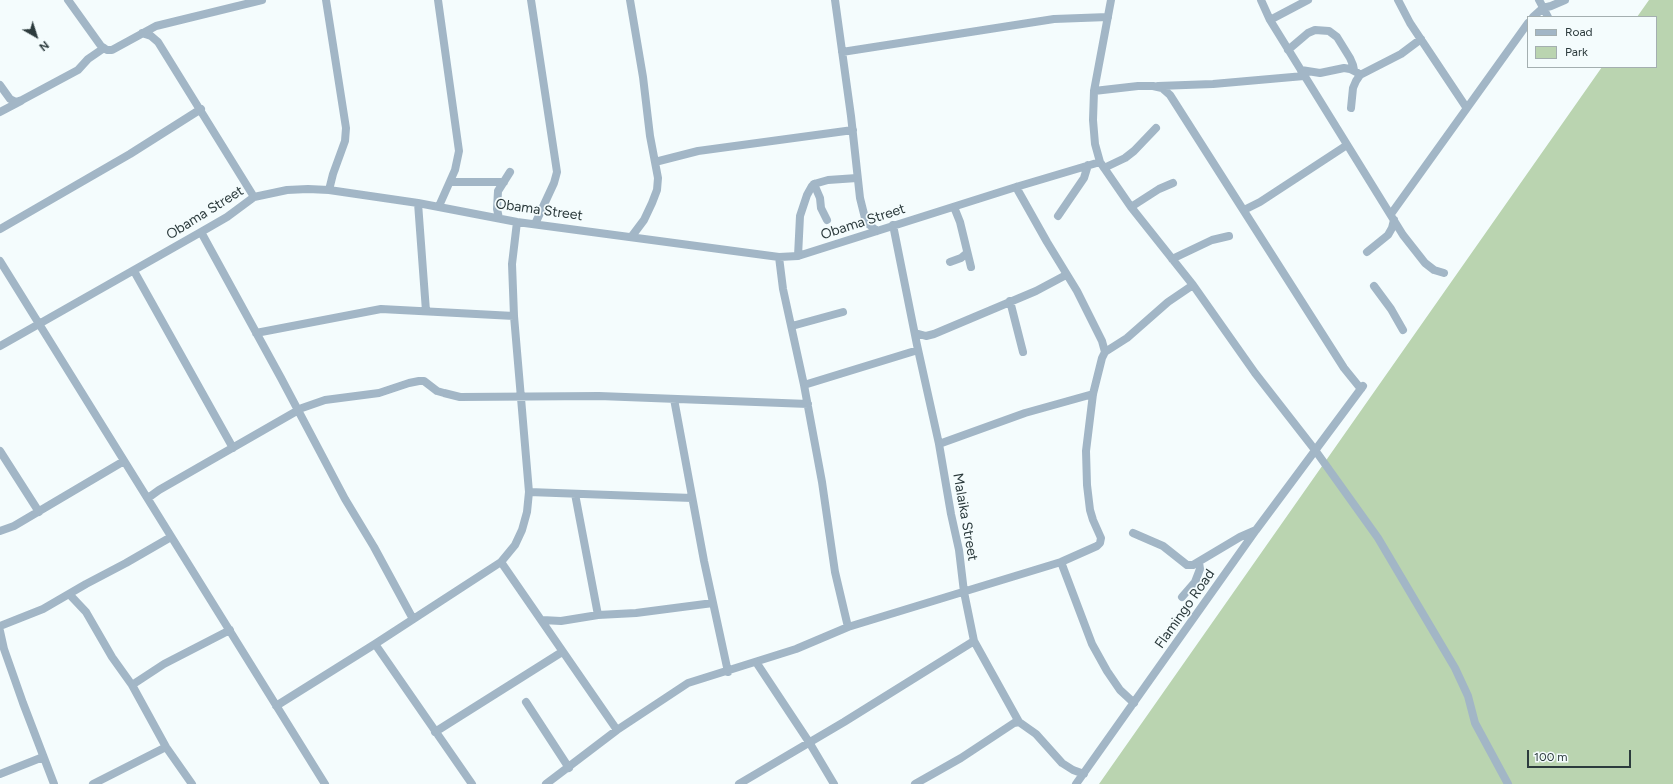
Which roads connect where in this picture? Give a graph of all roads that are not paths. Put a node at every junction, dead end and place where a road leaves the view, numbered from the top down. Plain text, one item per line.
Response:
1 (68, 0) edge
2 (262, 0) edge
3 (326, 0) edge
4 (438, 0) edge
5 (531, 0) edge
6 (630, 0) edge
7 (835, 0) edge
8 (1111, 0) edge
9 (1261, 0) edge
10 (1308, 0) edge
11 (1398, 0) edge
12 (1539, 0) edge
13 (1565, 0) edge
14 (235, 3) edge
15 (1543, 8) junction
16 (1534, 16) edge
17 (1547, 16) edge
18 (1108, 17) junction
19 (1270, 20) junction
20 (1527, 24) edge
21 (142, 33) junction
22 (1421, 39) junction
23 (104, 48) junction
24 (1288, 50) junction
25 (842, 52) junction
26 (1302, 73) junction
27 (1357, 73) junction
28 (0, 85) edge
29 (1157, 86) junction
30 (1094, 91) junction
31 (22, 100) junction
32 (1466, 107) junction
33 (1351, 108) dead end
34 (201, 109) junction
35 (0, 112) edge
36 (1156, 128) dead end
37 (853, 130) junction
38 (1347, 145) junction
39 (655, 162) junction
40 (1088, 165) junction
41 (1102, 165) junction
42 (510, 172) dead end
43 (857, 178) junction
44 (450, 182) junction
45 (504, 182) junction
46 (814, 184) junction
47 (1173, 184) dead end
48 (1016, 186) junction
49 (329, 190) junction
50 (254, 197) junction
51 (418, 203) junction
52 (439, 206) junction
53 (954, 207) junction
54 (1131, 207) junction
55 (1244, 210) junction
56 (1058, 216) dead end
57 (1392, 217) junction
58 (499, 218) junction
59 (827, 220) dead end
60 (516, 222) junction
61 (866, 222) junction
62 (535, 224) junction
63 (893, 225) junction
64 (0, 229) edge
65 (877, 231) junction
66 (201, 232) junction
67 (632, 236) junction
68 (862, 236) junction
69 (1229, 236) dead end
70 (1367, 252) dead end
71 (967, 253) junction
72 (798, 256) junction
73 (779, 257) junction
74 (1172, 259) junction
75 (0, 261) edge
76 (950, 262) dead end
77 (971, 267) dead end
78 (134, 271) junction
79 (1444, 273) dead end
80 (1066, 275) junction
81 (1193, 285) junction
82 (1374, 286) dead end
83 (1010, 301) junction
84 (426, 311) junction
85 (843, 312) dead end
86 (514, 316) junction
87 (39, 324) junction
88 (792, 326) junction
89 (1403, 330) dead end
90 (256, 333) junction
91 (915, 333) junction
92 (926, 336) junction
93 (0, 346) edge
94 (917, 348) junction
95 (1023, 352) dead end
96 (1105, 352) junction
97 (804, 385) junction
98 (1093, 394) junction
99 (520, 396) junction
100 (674, 399) junction
101 (808, 404) junction
102 (298, 410) junction
103 (939, 444) junction
104 (233, 448) junction
105 (1315, 450) junction
106 (0, 451) edge
107 (124, 461) junction
108 (529, 492) junction
109 (575, 494) junction
110 (148, 498) junction
111 (692, 498) junction
112 (39, 512) junction
113 (1256, 530) junction
114 (0, 531) edge
115 (1133, 533) dead end
116 (171, 537) junction
117 (500, 562) junction
118 (1061, 562) junction
119 (1199, 562) junction
120 (964, 592) junction
121 (70, 595) junction
122 (1182, 597) dead end
123 (712, 603) junction
124 (598, 615) junction
125 (413, 619) junction
126 (542, 620) junction
127 (0, 626) edge
128 (848, 627) junction
129 (230, 630) junction
130 (0, 631) edge
131 (974, 641) junction
132 (375, 644) junction
133 (562, 652) junction
134 (756, 662) junction
135 (728, 672) junction
136 (132, 685) junction
137 (526, 702) dead end
138 (1134, 704) junction
139 (276, 706) junction
140 (1019, 722) junction
141 (617, 730) junction
142 (435, 732) junction
143 (809, 742) junction
144 (166, 747) junction
145 (43, 757) junction
146 (569, 768) junction
147 (0, 774) edge
148 (1084, 774) junction
149 (323, 783) edge
150 (54, 784) edge
151 (93, 784) edge
152 (192, 784) edge
153 (472, 784) edge
154 (546, 784) edge
155 (739, 784) edge
156 (834, 784) edge
157 (915, 784) edge
158 (1076, 784) edge
159 (1508, 784) edge

1 - 23 street
2 - 14 street
3 - 49 street
4 - 44 street
5 - 62 street
6 - 39 street
7 - 25 street
8 - 18 street
9 - 19 street
10 - 19 street
11 - 22 street
12 - 15 street
13 - 15 street
14 - 21 street
15 - 16 street
15 - 17 street
18 - 25 street
18 - 30 street
19 - 24 street
20 - 32 street
21 - 23 street
21 - 34 street
22 - 27 street
22 - 32 street
23 - 31 street
24 - 26 street
24 - 27 street
25 - 37 street
26 - 27 street
26 - 29 street
26 - 38 street
27 - 33 street
28 - 31 street
29 - 30 street
29 - 55 street
30 - 41 street
31 - 35 street
32 - 57 street
34 - 50 street
34 - 64 street
36 - 41 street, Obama Street
37 - 39 street
37 - 43 street
38 - 55 street
38 - 57 street
39 - 67 street
40 - 41 street, Obama Street
40 - 48 street, Obama Street
40 - 56 street
41 - 54 street
42 - 45 street
43 - 46 street
43 - 61 street
44 - 45 street
44 - 52 street
45 - 58 street
46 - 59 street
46 - 72 street
47 - 54 street
48 - 53 street, Obama Street
48 - 80 street
49 - 50 street, Obama Street
49 - 51 street, Obama Street
50 - 66 street, Obama Street
51 - 52 street, Obama Street
51 - 84 street
52 - 58 street, Obama Street
53 - 63 street, Obama Street
53 - 71 street
54 - 74 street
55 - 105 street, Flamingo Road
57 - 70 street
57 - 79 street
58 - 60 street, Obama Street
60 - 62 street, Obama Street
60 - 86 street
61 - 65 street
61 - 68 street
62 - 67 street, Obama Street
63 - 65 street, Obama Street
63 - 91 street, Malaika Street
65 - 68 street, Obama Street
66 - 78 street, Obama Street
66 - 90 street
67 - 73 street, Obama Street
68 - 72 street, Obama Street
69 - 74 street
71 - 76 street
71 - 77 street
72 - 73 street, Obama Street
73 - 88 street
74 - 81 street
75 - 87 street
78 - 87 street, Obama Street
78 - 104 street
80 - 83 street
80 - 96 street
81 - 96 street
81 - 105 street
82 - 89 street
83 - 92 street
83 - 95 street
84 - 86 street
84 - 90 street
85 - 88 street
86 - 99 street
87 - 93 street, Obama Street
87 - 107 street
88 - 97 street
90 - 102 street
91 - 92 street
91 - 94 street, Malaika Street
92 - 94 street
94 - 97 street
94 - 103 street, Malaika Street
96 - 98 street
97 - 101 street
98 - 103 street
98 - 118 street
99 - 100 street
99 - 102 street
99 - 108 street
100 - 101 street
100 - 111 street
101 - 128 street
102 - 104 street
102 - 125 street
103 - 120 street, Malaika Street
104 - 110 street
105 - 113 street, Flamingo Road
105 - 159 street
106 - 112 street
107 - 110 street
107 - 112 street
108 - 109 street
108 - 117 street
109 - 111 street
109 - 124 street
110 - 116 street
111 - 123 street
112 - 114 street
113 - 119 street
113 - 138 street, Flamingo Road
115 - 119 street
116 - 121 street
116 - 129 street
117 - 125 street
117 - 126 street
118 - 120 street
118 - 138 street
119 - 122 street
120 - 128 street
120 - 131 street, Malaika Street
121 - 127 street
121 - 136 street
123 - 124 street
123 - 135 street
124 - 126 street
125 - 132 street
126 - 133 street
128 - 134 street
129 - 136 street
129 - 139 street
130 - 145 street
131 - 140 street, Malaika Street
131 - 143 street
132 - 139 street
132 - 142 street
133 - 141 street
133 - 142 street
134 - 135 street
134 - 143 street
135 - 141 street
136 - 144 street
137 - 146 street
138 - 148 street, Flamingo Road
139 - 149 street
140 - 148 street, Malaika Street
140 - 157 street
141 - 146 street
142 - 153 street
143 - 155 street
143 - 156 street
144 - 151 street
144 - 152 street
145 - 147 street
145 - 150 street
146 - 154 street
148 - 158 street, Flamingo Road

